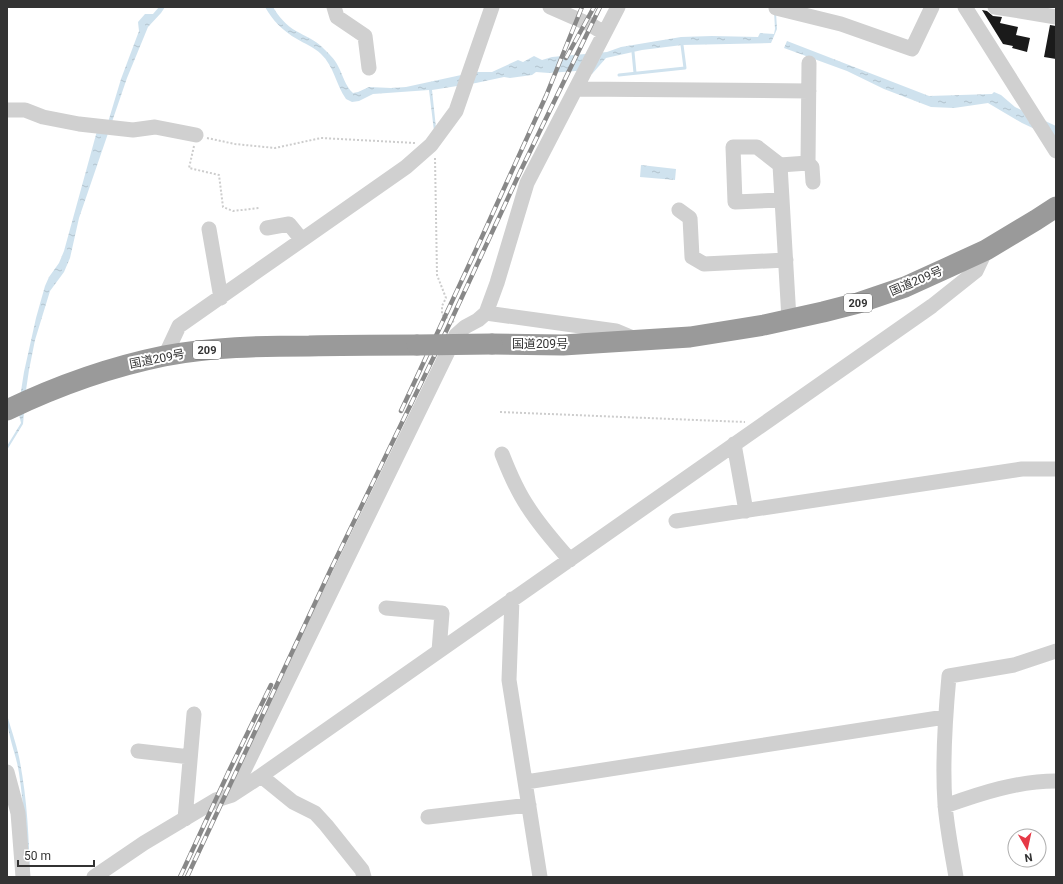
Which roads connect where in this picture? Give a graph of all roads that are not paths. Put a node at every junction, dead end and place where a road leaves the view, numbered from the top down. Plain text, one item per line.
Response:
1 (334, 7) edge
2 (492, 7) edge
3 (550, 7) edge
4 (618, 7) edge
5 (932, 7) edge
6 (965, 7) edge
7 (995, 7) edge
8 (776, 8) dead end
9 (1054, 13) edge
10 (604, 33) junction
11 (809, 63) dead end
12 (369, 68) dead end
13 (576, 89) junction
14 (809, 91) junction
15 (7, 110) edge
16 (196, 136) road end
17 (1056, 151) edge
18 (808, 163) junction
19 (780, 165) junction
20 (813, 182) dead end
21 (782, 200) junction
22 (1056, 207) edge
23 (679, 210) dead end
24 (267, 228) dead end
25 (209, 229) dead end
26 (302, 240) junction
27 (986, 250) junction
28 (786, 260) junction
29 (221, 298) junction
30 (486, 313) junction
31 (789, 319) junction
32 (640, 340) junction
33 (165, 356) junction
34 (7, 410) edge
35 (734, 444) junction
36 (502, 454) dead end
37 (1056, 469) edge
38 (746, 511) junction
39 (676, 521) dead end
40 (570, 560) junction
41 (512, 599) junction
42 (386, 608) dead end
43 (438, 651) junction
44 (1056, 651) edge
45 (194, 714) dead end
46 (945, 717) junction
47 (138, 751) dead end
48 (190, 757) junction
49 (7, 772) edge
50 (261, 776) junction
51 (1056, 781) edge
52 (526, 782) junction
53 (232, 795) junction
54 (529, 805) junction
55 (945, 806) junction
56 (428, 817) dead end
57 (185, 819) junction
58 (23, 877) edge
59 (94, 877) edge
60 (364, 877) edge
61 (540, 877) edge
62 (956, 877) edge

1 - 12 street
2 - 26 street
3 - 10 street
4 - 10 street
5 - 8 street
6 - 17 street
7 - 9 street
10 - 13 street
11 - 14 street
13 - 14 street
13 - 30 street
14 - 18 street
15 - 16 street
18 - 19 street
18 - 20 street
19 - 21 street
19 - 21 street
21 - 28 street
22 - 27 highway, 国道209号 / 209
23 - 28 street
24 - 26 street
25 - 29 street
26 - 29 street
27 - 31 highway, 国道209号 / 209
27 - 35 street
28 - 31 street
29 - 33 street
30 - 32 street
30 - 53 street
31 - 32 highway, 国道209号 / 209
32 - 33 highway, 国道209号 / 209, bridge
33 - 34 highway, 国道209号 / 209
35 - 38 street
35 - 40 street
36 - 40 street
37 - 38 street
38 - 39 street
40 - 41 street
41 - 43 street
41 - 52 street
42 - 43 street
43 - 50 street
44 - 46 street
45 - 48 street
46 - 52 street
46 - 55 street
47 - 48 street
48 - 57 street
49 - 58 street
50 - 53 street
50 - 60 street
51 - 55 street
52 - 54 street
53 - 57 street
54 - 56 street
54 - 61 street
55 - 62 street
57 - 59 street

